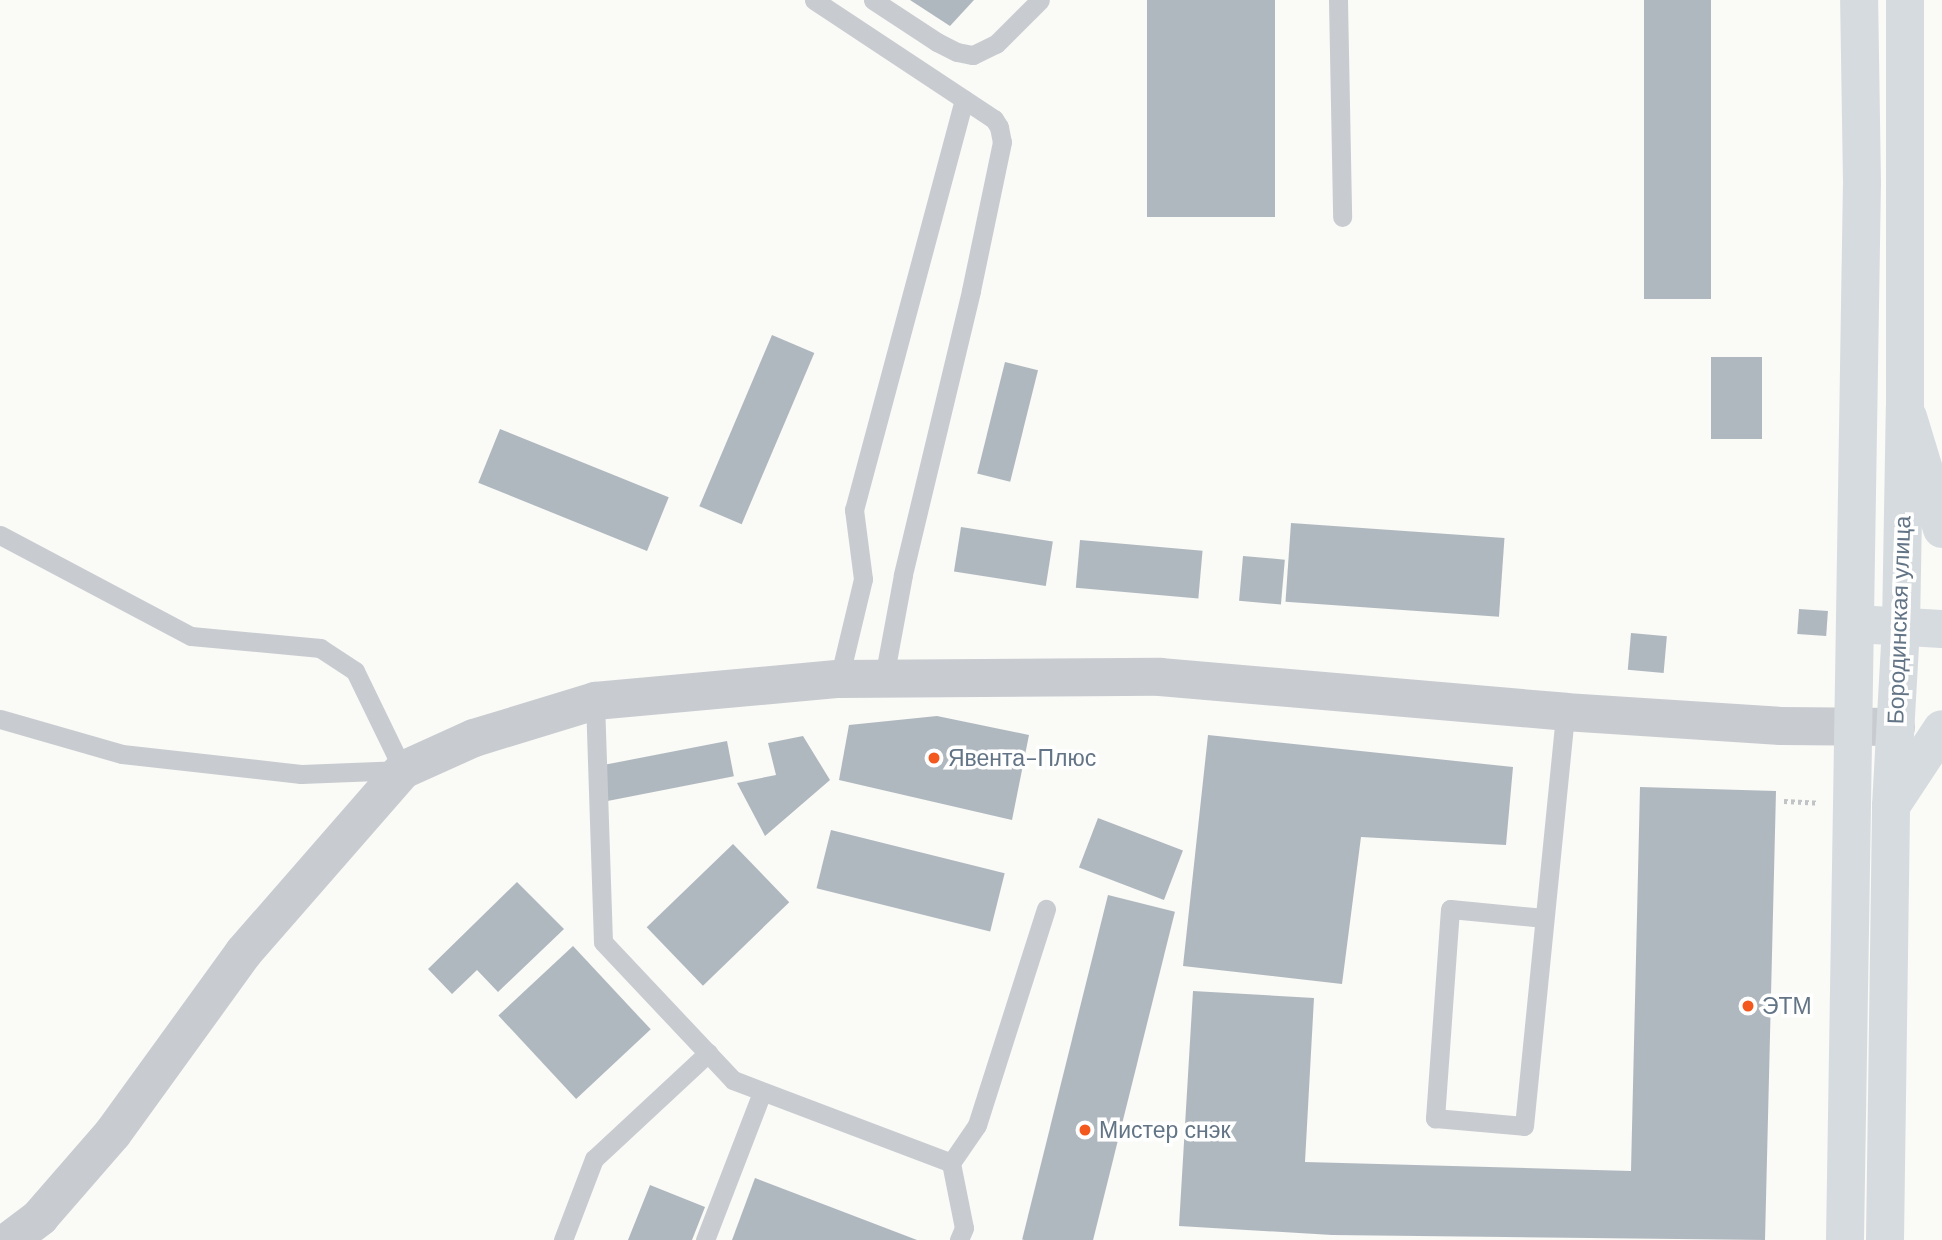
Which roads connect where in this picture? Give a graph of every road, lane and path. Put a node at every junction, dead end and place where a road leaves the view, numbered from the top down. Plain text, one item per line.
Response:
1 (814, 0) edge
2 (873, 0) edge
3 (1040, 0) edge
4 (1338, 0) edge
5 (1859, 0) edge
6 (1905, 0) edge
7 (964, 99) junction
8 (1342, 217) dead end
9 (1905, 407) junction
10 (1942, 528) edge
11 (0, 535) edge
12 (1856, 624) junction
13 (1901, 627) junction
14 (1942, 629) edge
15 (884, 678) junction
16 (839, 679) junction
17 (595, 701) junction
18 (1565, 712) junction
19 (0, 719) edge
20 (1852, 725) junction
21 (1896, 727) junction
22 (1942, 729) edge
23 (402, 770) junction
24 (1891, 806) junction
25 (1045, 909) dead end
26 (1544, 918) junction
27 (708, 1053) junction
28 (762, 1092) junction
29 (951, 1164) junction
30 (10, 1240) edge
31 (563, 1240) edge
32 (705, 1240) edge
33 (959, 1240) edge
34 (1845, 1240) edge
35 (1885, 1240) edge

1 - 7 lane
2 - 3 lane
4 - 8 lane
5 - 12 main road, Бородинская улица
6 - 9 main road, Бородинская улица
7 - 15 lane
7 - 16 lane
9 - 10 main road
9 - 13 main road, Бородинская улица
11 - 23 lane
12 - 13 main road
12 - 20 main road, Бородинская улица
13 - 14 main road
13 - 21 main road, Бородинская улица
15 - 16 street
15 - 18 street
16 - 17 street
17 - 23 street
17 - 27 lane
18 - 20 street
18 - 26 lane
19 - 23 lane
20 - 21 street
20 - 34 main road, Бородинская улица
21 - 24 main road, Бородинская улица
22 - 24 main road
23 - 30 street
24 - 35 main road, Бородинская улица
25 - 29 lane
26 - 26 lane
27 - 28 lane
27 - 31 lane
28 - 29 lane
28 - 32 lane
29 - 33 lane

